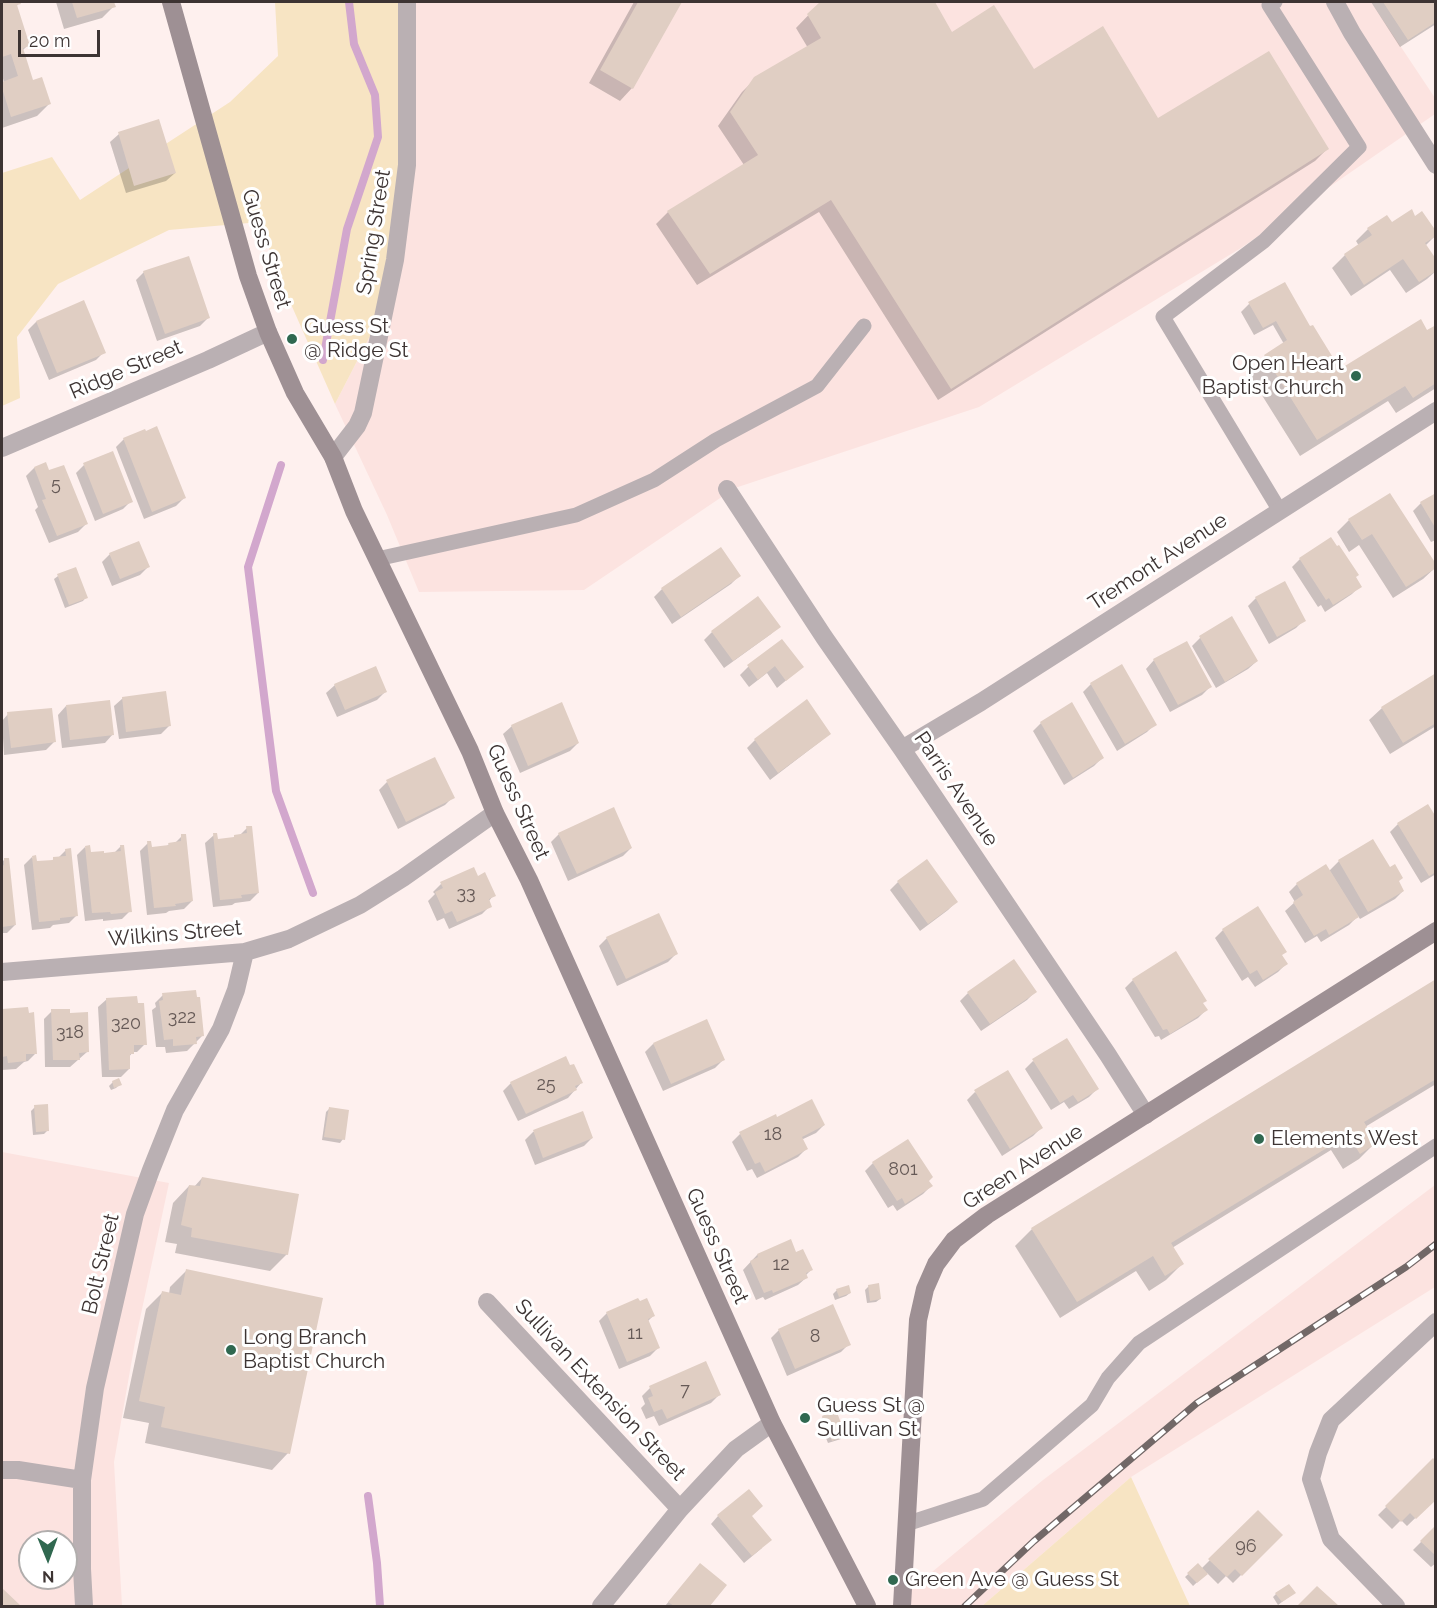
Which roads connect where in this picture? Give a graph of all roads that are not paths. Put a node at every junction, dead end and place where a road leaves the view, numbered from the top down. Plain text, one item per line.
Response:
1 (171, 2) edge
2 (407, 2) edge
3 (1275, 2) edge
4 (1335, 2) edge
5 (1436, 165) edge
6 (864, 326) dead end
7 (268, 332) junction
8 (1436, 411) edge
9 (2, 448) edge
10 (333, 457) junction
11 (727, 489) dead end
12 (1280, 511) junction
13 (377, 559) junction
14 (902, 749) junction
15 (495, 813) junction
16 (1436, 931) edge
17 (244, 952) junction
18 (2, 972) edge
19 (1146, 1115) junction
20 (1436, 1146) edge
21 (487, 1302) dead end
22 (1436, 1322) edge
23 (772, 1422) junction
24 (2, 1470) edge
25 (82, 1480) junction
26 (681, 1509) junction
27 (906, 1524) junction
28 (84, 1606) edge
29 (601, 1606) edge
30 (867, 1606) edge
31 (902, 1606) edge
32 (1396, 1606) edge

1 - 7 street, Guess Street
2 - 10 street, Spring Street
3 - 12 lane
4 - 5 street
6 - 13 lane
7 - 9 street, Ridge Street
7 - 10 street, Guess Street
8 - 12 street, Tremont Avenue
10 - 13 street, Guess Street
11 - 14 street, Parris Avenue
12 - 14 street, Tremont Avenue
13 - 15 street, Guess Street
14 - 19 street, Parris Avenue
15 - 17 street, Wilkins Street
15 - 23 street, Guess Street
16 - 19 street, Green Avenue
17 - 18 street, Wilkins Street
17 - 25 street, Bolt Street
19 - 27 street, Green Avenue
20 - 27 lane
21 - 26 street, Sullivan Extension Street
22 - 32 street
23 - 26 street
23 - 30 street, Guess Street
24 - 25 street
25 - 28 street, Bolt Street
26 - 29 street
27 - 31 street, Green Avenue

